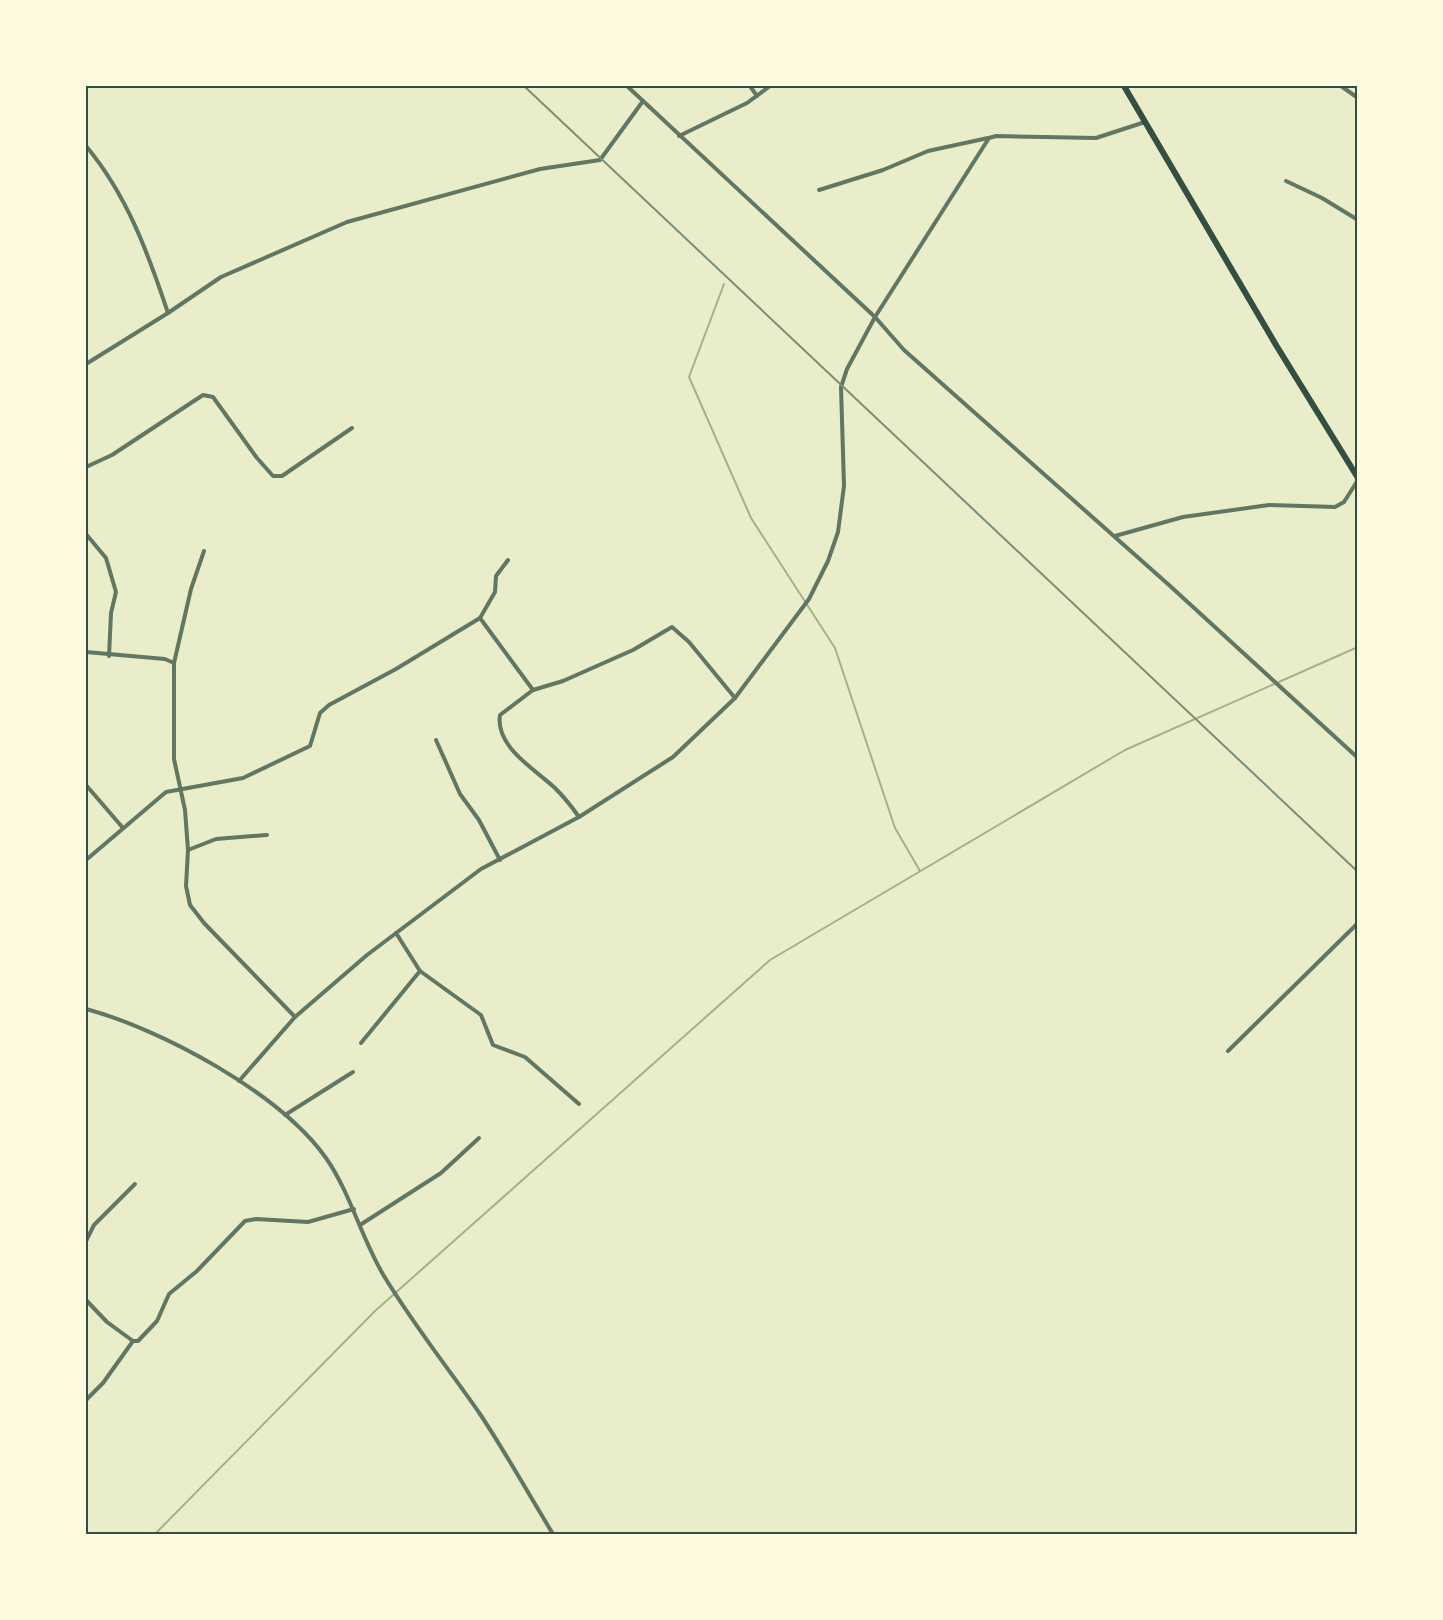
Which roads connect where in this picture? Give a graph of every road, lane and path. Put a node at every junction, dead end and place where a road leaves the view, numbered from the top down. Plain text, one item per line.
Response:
1 (627, 86) edge
2 (750, 86) edge
3 (770, 86) edge
4 (1124, 86) edge
5 (1341, 86) edge
6 (757, 96) junction
7 (1358, 98) edge
8 (643, 101) junction
9 (1145, 122) junction
10 (679, 136) junction
11 (989, 138) junction
12 (86, 146) edge
13 (1286, 181) dead end
14 (819, 190) dead end
15 (1358, 220) edge
16 (168, 313) junction
17 (875, 317) junction
18 (86, 364) edge
19 (352, 428) dead end
20 (86, 467) edge
21 (1358, 479) edge
22 (86, 534) edge
23 (1115, 536) junction
24 (204, 551) dead end
25 (508, 560) dead end
26 (480, 618) junction
27 (86, 652) edge
28 (109, 656) junction
29 (174, 663) junction
30 (533, 690) junction
31 (735, 698) junction
32 (436, 740) dead end
33 (1358, 758) edge
34 (86, 785) edge
35 (181, 789) junction
36 (579, 817) junction
37 (123, 828) junction
38 (267, 835) dead end
39 (188, 850) junction
40 (86, 860) edge
41 (500, 860) junction
42 (1358, 923) edge
43 (396, 933) junction
44 (420, 971) junction
45 (86, 1008) edge
46 (295, 1017) junction
47 (361, 1043) dead end
48 (1228, 1051) dead end
49 (353, 1072) dead end
50 (239, 1081) junction
51 (579, 1104) dead end
52 (285, 1115) junction
53 (479, 1138) dead end
54 (135, 1184) dead end
55 (354, 1209) junction
56 (360, 1225) junction
57 (86, 1242) edge
58 (86, 1300) edge
59 (134, 1341) junction
60 (86, 1400) edge
61 (553, 1534) edge

1 - 8 street
2 - 6 street
3 - 6 street
4 - 9 main road
5 - 7 street
6 - 10 street
8 - 10 street
8 - 16 street
9 - 11 street
9 - 21 main road
10 - 17 street
11 - 14 street
11 - 17 street
12 - 16 street
13 - 15 street
16 - 18 street
17 - 23 street
17 - 31 street
19 - 20 street
21 - 23 street
22 - 28 street
23 - 33 street
24 - 29 street
25 - 26 street
26 - 30 street
26 - 35 street
27 - 28 street
28 - 29 street
29 - 35 street
30 - 31 street
30 - 36 street
31 - 36 street
32 - 41 street
34 - 37 street
35 - 37 street
35 - 39 street
36 - 41 street
37 - 40 street
38 - 39 street
39 - 46 street
41 - 43 street
42 - 48 street
43 - 44 street
43 - 46 street
44 - 47 street
44 - 51 street
45 - 50 street
46 - 50 street
49 - 52 street
50 - 52 street
52 - 55 street
53 - 56 street
54 - 57 street
55 - 56 street
55 - 59 street
56 - 61 street
58 - 59 street
59 - 60 street

